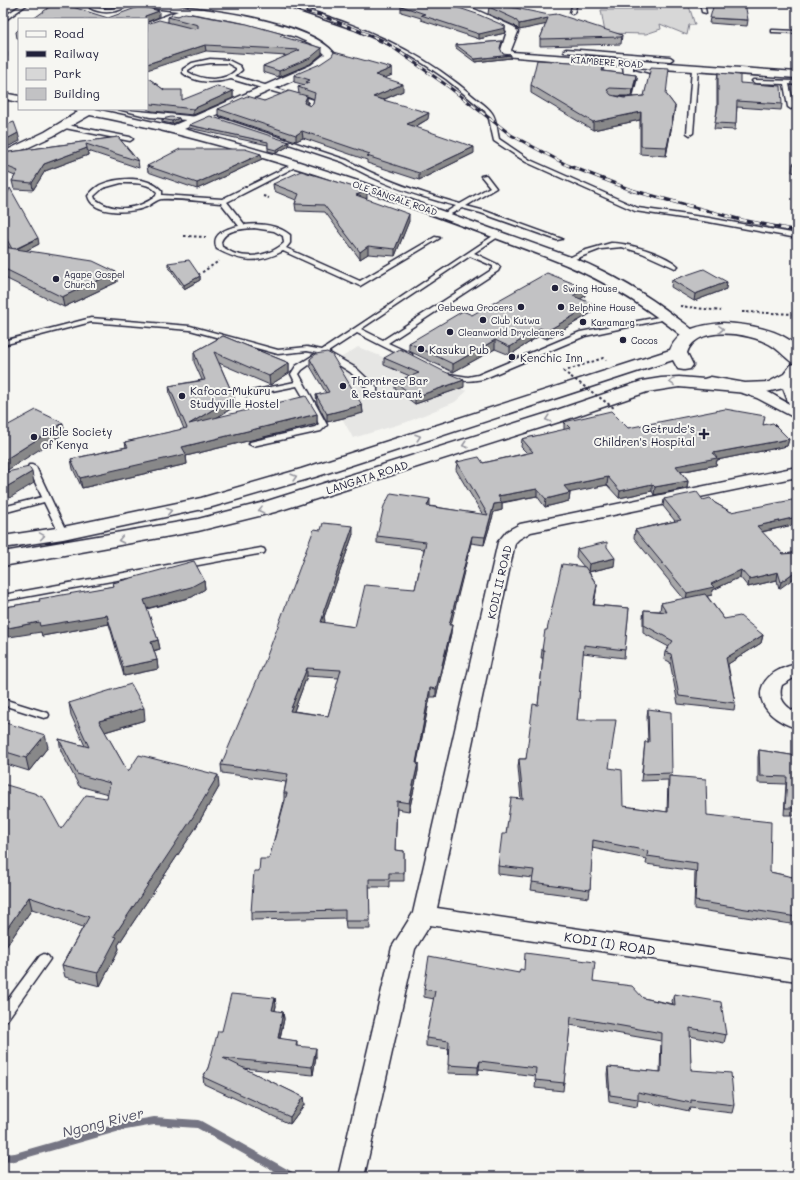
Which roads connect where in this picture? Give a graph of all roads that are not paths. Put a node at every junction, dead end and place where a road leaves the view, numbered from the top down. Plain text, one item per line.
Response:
1 (27, 3) edge
2 (129, 3) edge
3 (136, 3) edge
4 (278, 3) edge
5 (453, 3) edge
6 (480, 3) edge
7 (575, 3) edge
8 (702, 3) edge
9 (92, 8) dead end
10 (191, 9) junction
11 (475, 12) junction
12 (704, 12) dead end
13 (572, 13) dead end
14 (5, 18) dead end
15 (151, 24) edge
16 (169, 26) edge
17 (774, 30) dead end
18 (797, 32) edge
19 (566, 51) edge
20 (585, 57) junction
21 (670, 59) dead end
22 (628, 64) junction
23 (695, 69) junction
24 (797, 75) edge
25 (231, 77) junction
26 (782, 79) junction
27 (756, 81) dead end
28 (797, 83) edge
29 (268, 89) junction
30 (3, 96) edge
31 (18, 99) edge
32 (613, 99) edge
33 (791, 106) dead end
34 (309, 109) edge
35 (83, 110) edge
36 (126, 110) edge
37 (202, 117) junction
38 (62, 126) junction
39 (174, 129) junction
40 (690, 133) dead end
41 (130, 139) dead end
42 (3, 156) edge
43 (296, 164) junction
44 (484, 176) dead end
45 (159, 197) junction
46 (223, 201) junction
47 (461, 206) junction
48 (445, 215) junction
49 (243, 227) junction
50 (499, 234) junction
51 (797, 236) edge
52 (437, 238) dead end
53 (559, 239) dead end
54 (283, 249) junction
55 (470, 254) junction
56 (568, 260) junction
57 (675, 266) dead end
58 (668, 317) junction
59 (357, 330) junction
60 (752, 331) junction
61 (797, 332) edge
62 (691, 336) junction
63 (3, 343) edge
64 (383, 343) junction
65 (323, 352) junction
66 (678, 353) junction
67 (797, 359) edge
68 (417, 360) edge
69 (795, 372) edge
70 (444, 373) edge
71 (299, 383) junction
72 (733, 387) junction
73 (374, 390) dead end
74 (247, 394) dead end
75 (797, 404) edge
76 (797, 414) edge
77 (253, 444) edge
78 (32, 467) dead end
79 (797, 472) edge
80 (46, 499) junction
81 (3, 510) edge
82 (63, 533) junction
83 (3, 542) edge
84 (261, 551) dead end
85 (3, 559) edge
86 (3, 598) edge
87 (797, 670) edge
88 (3, 702) edge
89 (44, 715) dead end
90 (797, 721) edge
91 (424, 915) junction
92 (44, 959) dead end
93 (797, 971) edge
94 (3, 1016) edge
95 (351, 1173) edge

1 - 14 lane
2 - 9 lane
3 - 10 street
4 - 51 lane
5 - 11 street, KIAMBERE ROAD
6 - 11 street
7 - 13 lane
8 - 12 lane
10 - 15 street
10 - 29 street
11 - 20 street, KIAMBERE ROAD
15 - 16 lane
17 - 18 lane
19 - 20 lane
20 - 21 lane
20 - 22 street, KIAMBERE ROAD
22 - 23 street, KIAMBERE ROAD
22 - 32 street
23 - 26 street, KIAMBERE ROAD
23 - 40 lane
24 - 26 street, KIAMBERE ROAD
25 - 25 lane
25 - 29 lane
26 - 27 lane
26 - 28 lane
26 - 33 lane
29 - 34 lane
29 - 37 street
30 - 31 street
35 - 38 street
35 - 39 street, OLE SANGALE ROAD
36 - 37 lane
37 - 39 street
37 - 47 lane
38 - 41 lane
38 - 42 street
39 - 43 street, OLE SANGALE ROAD
43 - 46 lane
43 - 48 street, OLE SANGALE ROAD
44 - 47 lane
45 - 45 lane
45 - 46 lane
46 - 49 lane
47 - 48 lane
47 - 53 lane
48 - 50 street, OLE SANGALE ROAD
49 - 54 lane
49 - 54 lane
50 - 55 lane
50 - 56 street, OLE SANGALE ROAD
52 - 54 lane
55 - 59 lane
55 - 64 lane
56 - 57 lane
56 - 58 street, OLE SANGALE ROAD
58 - 62 street, OLE SANGALE ROAD
58 - 70 lane
59 - 64 lane
59 - 65 lane
60 - 61 main road
62 -> 60 main road
60 - 67 main road
62 - 66 main road
63 - 65 lane
64 - 68 lane
65 - 71 lane
65 - 73 lane
66 - 72 main road
82 -> 66 main road, LANGATA ROAD
69 - 72 main road
69 - 75 street
71 - 74 lane
71 - 77 lane
72 - 76 street
72 -> 85 main road, LANGATA ROAD
78 - 80 lane
79 - 91 street, KODI II ROAD
80 - 81 lane
80 - 82 lane
83 -> 82 main road, LANGATA ROAD
84 - 86 lane
87 - 90 street
88 - 89 lane
91 - 93 street, KODI (I) ROAD
91 - 95 street, KODI II ROAD
92 - 94 lane

